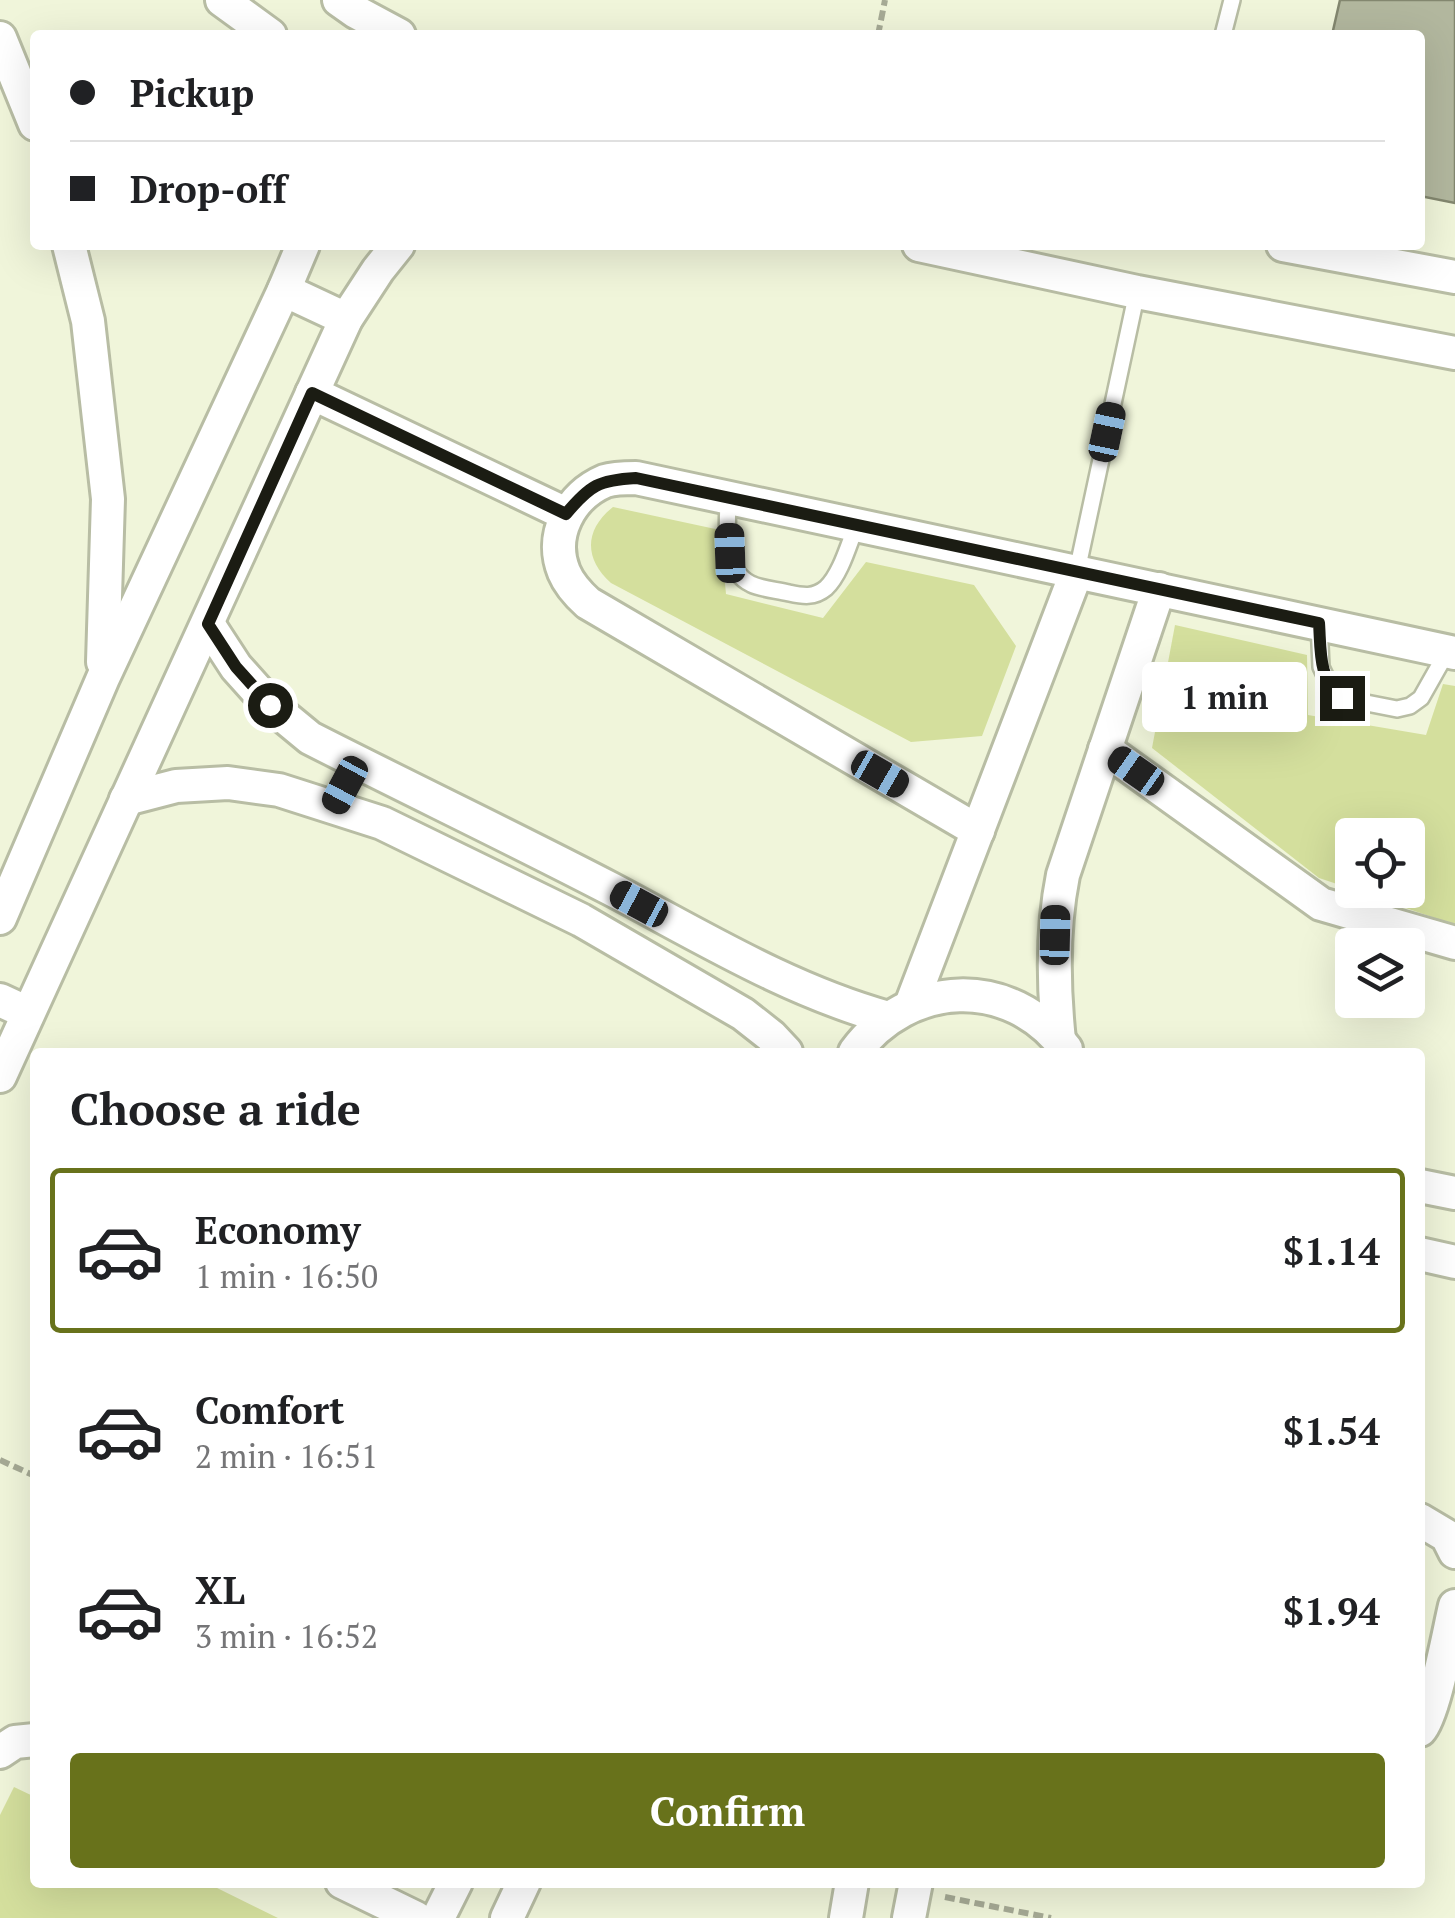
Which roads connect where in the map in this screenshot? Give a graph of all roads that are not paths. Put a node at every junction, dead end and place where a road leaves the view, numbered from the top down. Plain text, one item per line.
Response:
1 (222, 0) edge
2 (339, 0) edge
3 (1232, 0) edge
4 (263, 30) edge
5 (390, 30) edge
6 (1224, 30) edge
7 (0, 38) edge
8 (30, 112) edge
9 (70, 250) edge
10 (300, 250) edge
11 (394, 250) edge
12 (942, 250) edge
13 (1311, 250) edge
14 (1455, 277) edge
15 (284, 290) junction
16 (1137, 292) junction
17 (346, 319) junction
18 (1455, 353) edge
19 (312, 393) junction
20 (728, 497) junction
21 (566, 514) junction
22 (857, 524) junction
23 (1077, 571) junction
24 (1159, 589) junction
25 (1319, 623) junction
26 (208, 624) junction
27 (1451, 653) edge
28 (103, 678) junction
29 (1105, 749) junction
30 (358, 762) junction
31 (126, 799) junction
32 (333, 808) junction
33 (978, 832) junction
34 (0, 918) edge
35 (1455, 943) edge
36 (14, 1007) edge
37 (900, 1011) junction
38 (1064, 1046) edge
39 (782, 1048) edge
40 (857, 1048) edge
41 (0, 1076) edge
42 (1425, 1187) edge
43 (1455, 1193) edge
44 (1425, 1255) edge
45 (1455, 1262) edge
46 (1425, 1523) edge
47 (1455, 1552) edge
48 (1455, 1606) edge
49 (1425, 1725) edge
50 (30, 1740) edge
51 (0, 1752) edge
52 (354, 1888) edge
53 (453, 1888) edge
54 (521, 1888) edge
55 (851, 1888) edge
56 (416, 1918) edge
57 (438, 1918) edge
58 (508, 1918) edge
59 (846, 1918) edge

1 - 4 street
2 - 5 street
3 - 6 lane
7 - 8 street
9 - 28 street
10 - 15 street
11 - 17 street
12 - 16 street
13 - 14 street
15 - 17 street
15 - 28 street
16 - 18 street
16 - 23 lane
17 - 19 street
19 - 21 street
19 - 26 street
20 - 21 street
20 - 22 street
20 - 22 lane
21 - 33 street
22 - 23 street
23 - 24 street
23 - 33 street
24 - 25 street
24 - 29 street
25 - 27 street
25 - 27 lane
26 - 30 street
26 - 31 street
28 - 34 street
29 - 35 street
29 - 38 street
30 - 32 street
30 - 37 street
31 - 32 street
31 - 36 street
32 - 39 street
33 - 37 street
36 - 41 street
37 - 38 street
37 - 40 street
42 - 43 street
44 - 45 street
46 - 47 street
48 - 49 street
50 - 51 street
52 - 56 street
53 - 57 street
54 - 58 street
55 - 59 street

